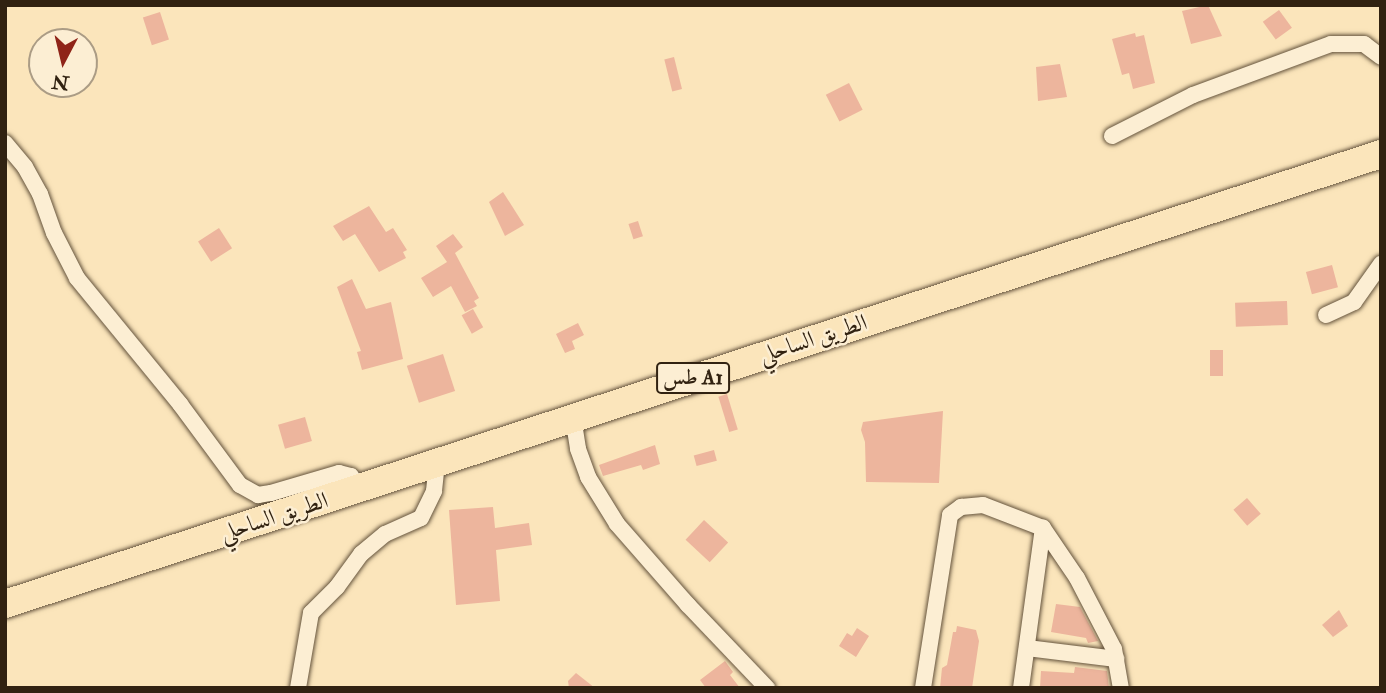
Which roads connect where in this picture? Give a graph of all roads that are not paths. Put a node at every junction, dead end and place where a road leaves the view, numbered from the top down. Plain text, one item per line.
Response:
1 (1379, 52) edge
2 (1112, 136) dead end
3 (5, 144) edge
4 (1381, 154) edge
5 (1381, 264) edge
6 (1326, 315) dead end
7 (573, 417) junction
8 (437, 463) junction
9 (360, 489) junction
10 (1043, 528) junction
11 (5, 604) edge
12 (1027, 648) junction
13 (1116, 659) junction
14 (299, 688) edge
15 (767, 688) edge
16 (923, 688) edge
17 (1021, 688) edge
18 (1121, 688) edge

1 - 2 street
3 - 9 street
4 - 7 highway, الطريق الساحلي / طس A1
5 - 6 street
7 - 8 highway, الطريق الساحلي / طس A1
7 - 15 street
8 - 9 highway, الطريق الساحلي / طس A1
8 - 14 street
9 - 11 highway, الطريق الساحلي / طس A1
10 - 12 street
10 - 13 street
10 - 16 street
12 - 13 street
12 - 17 street
13 - 18 street

